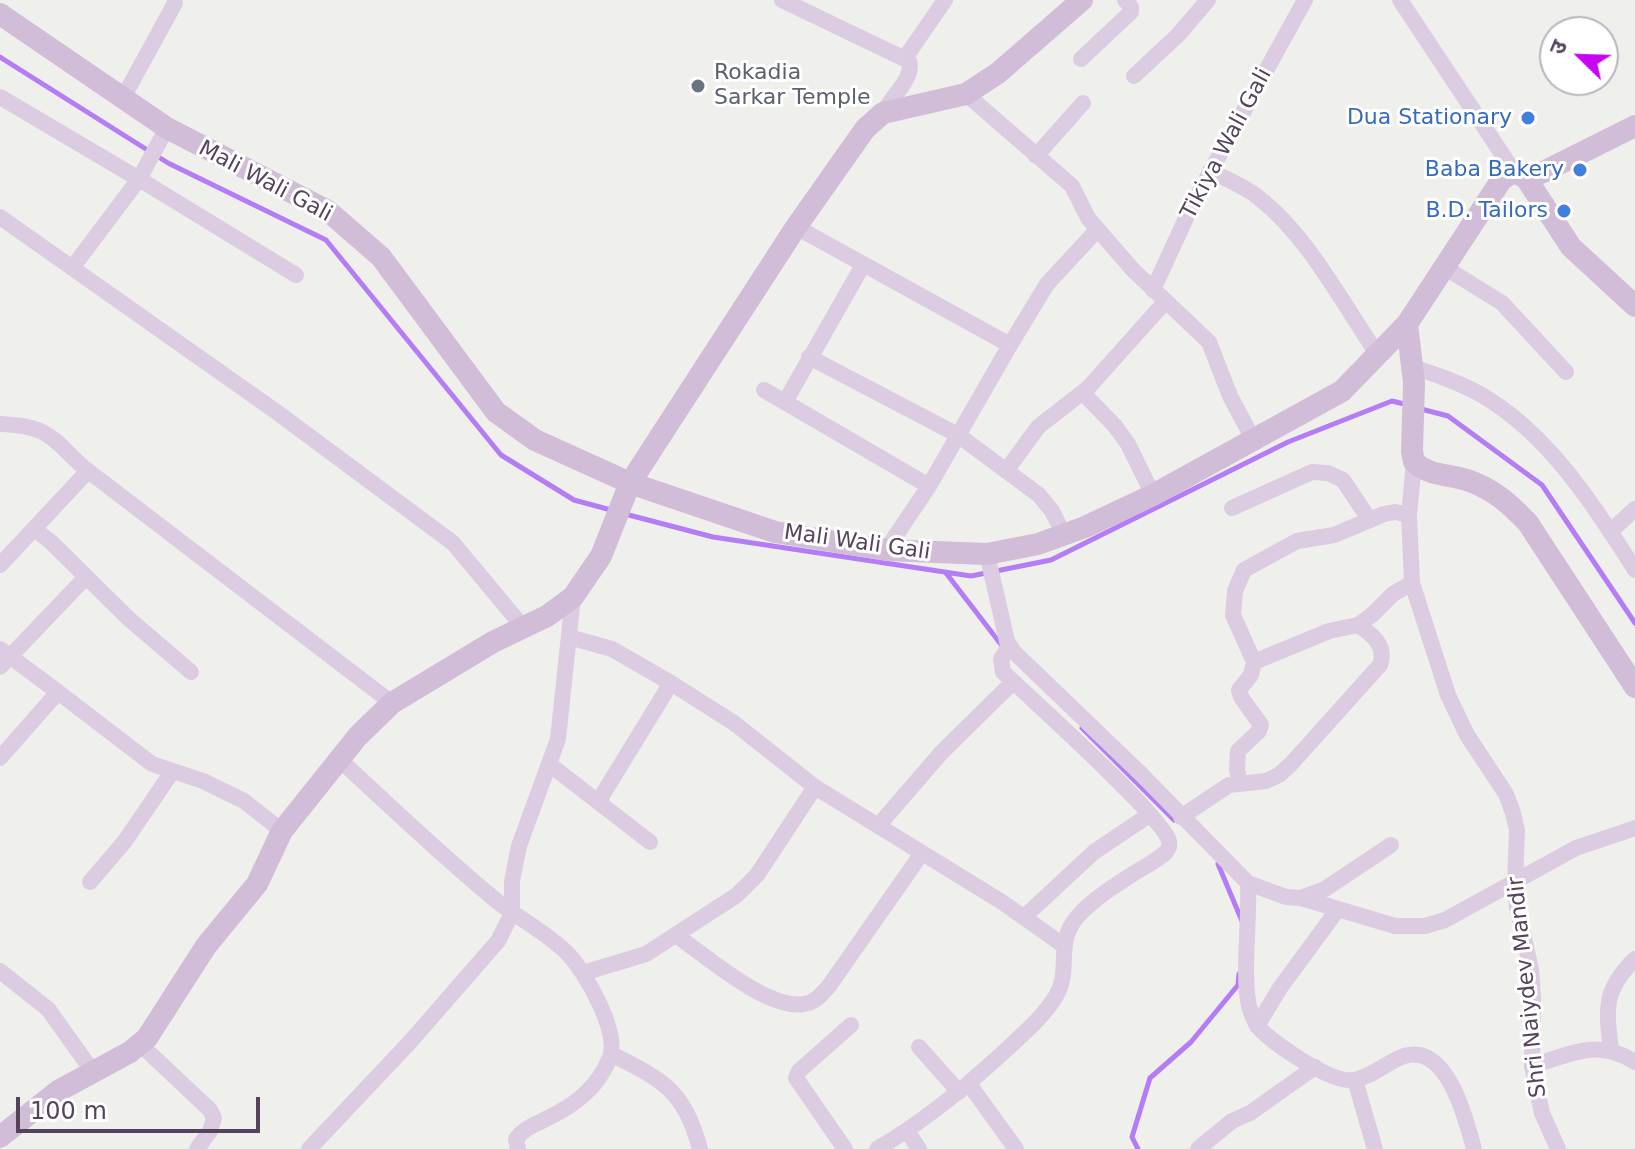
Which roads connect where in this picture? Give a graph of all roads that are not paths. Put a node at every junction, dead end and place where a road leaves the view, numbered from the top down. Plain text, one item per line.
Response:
1 (945, 0) edge
2 (1082, 0) edge
3 (1125, 0) edge
4 (1208, 0) edge
5 (1305, 0) edge
6 (1400, 0) edge
7 (178, 1) edge
8 (787, 1) edge
9 (0, 14) edge
10 (905, 58) junction
11 (1081, 59) dead end
12 (1134, 76) dead end
13 (966, 94) junction
14 (0, 97) edge
15 (123, 98) junction
16 (1083, 103) dead end
17 (883, 113) junction
18 (1635, 126) edge
19 (163, 137) junction
20 (1036, 156) junction
21 (1210, 171) junction
22 (1520, 175) junction
23 (139, 179) junction
24 (0, 217) edge
25 (796, 227) junction
26 (1098, 229) junction
27 (863, 265) junction
28 (1444, 267) junction
29 (72, 268) junction
30 (296, 275) dead end
31 (1153, 290) junction
32 (1165, 302) junction
33 (1635, 306) edge
34 (1407, 324) junction
35 (1010, 345) junction
36 (1378, 355) junction
37 (809, 357) junction
38 (1566, 372) dead end
39 (1412, 374) junction
40 (764, 390) dead end
41 (1083, 393) junction
42 (785, 402) junction
43 (0, 424) edge
44 (958, 435) junction
45 (1254, 441) junction
46 (1414, 462) junction
47 (88, 471) junction
48 (1006, 471) junction
49 (630, 483) junction
50 (929, 486) junction
51 (1153, 495) junction
52 (1232, 508) dead end
53 (1635, 509) edge
54 (1409, 515) junction
55 (1369, 519) junction
56 (34, 529) junction
57 (1610, 532) junction
58 (1064, 535) junction
59 (886, 550) junction
60 (989, 561) junction
61 (0, 565) edge
62 (1635, 570) edge
63 (86, 577) junction
64 (1412, 583) junction
65 (573, 597) junction
66 (1358, 625) junction
67 (523, 627) junction
68 (569, 637) junction
69 (1005, 649) junction
70 (3, 658) edge
71 (1254, 662) junction
72 (191, 672) dead end
73 (1013, 682) junction
74 (671, 683) junction
75 (1635, 687) edge
76 (58, 692) junction
77 (392, 703) junction
78 (0, 758) edge
79 (339, 759) junction
80 (549, 764) junction
81 (172, 772) junction
82 (1141, 774) junction
83 (1240, 782) junction
84 (815, 787) junction
85 (1128, 792) junction
86 (598, 802) junction
87 (1149, 815) junction
88 (1181, 817) junction
89 (878, 826) junction
90 (1635, 828) edge
91 (282, 831) junction
92 (650, 842) dead end
93 (1391, 845) dead end
94 (922, 853) junction
95 (90, 882) dead end
96 (1248, 883) junction
97 (1515, 883) junction
98 (1301, 898) junction
99 (1338, 909) junction
100 (512, 913) junction
101 (1024, 917) junction
102 (677, 936) junction
103 (1063, 945) junction
104 (1635, 959) edge
105 (0, 971) edge
106 (583, 973) junction
107 (851, 1025) dead end
108 (1257, 1026) junction
109 (140, 1044) junction
110 (919, 1047) dead end
111 (1611, 1050) junction
112 (611, 1054) junction
113 (1635, 1062) edge
114 (1532, 1066) junction
115 (1315, 1067) junction
116 (93, 1072) junction
117 (1355, 1080) junction
118 (964, 1088) junction
119 (907, 1131) junction
120 (0, 1137) edge
121 (197, 1149) edge
122 (309, 1149) edge
123 (518, 1149) edge
124 (700, 1149) edge
125 (845, 1149) edge
126 (877, 1149) edge
127 (919, 1149) edge
128 (1016, 1149) edge
129 (1198, 1149) edge
130 (1375, 1149) edge
131 (1474, 1149) edge
132 (1558, 1149) edge

1 - 10 street
2 - 13 street
3 - 11 street
4 - 12 street
5 - 21 street, Tikiya Wali Gali
6 - 22 street
7 - 15 street
8 - 10 street
9 - 15 street, Mali Wali Gali
10 - 17 street
13 - 17 street
13 - 20 street
14 - 23 street
15 - 19 street, Mali Wali Gali
16 - 20 street
17 - 25 street
18 - 22 street, Mali Wali Gali
19 - 23 street
19 - 49 street, Mali Wali Gali
20 - 26 street
21 - 31 street, Tikiya Wali Gali
21 - 36 street
22 - 28 street, Mali Wali Gali
22 - 33 street
23 - 29 street
23 - 30 street
24 - 29 street
25 - 27 street
25 - 49 street
26 - 31 street
26 - 35 street
27 - 35 street
27 - 37 street
28 - 34 street, Mali Wali Gali
28 - 38 street
29 - 67 street
31 - 32 street
32 - 41 street
32 - 45 street
34 - 36 street, Mali Wali Gali
34 - 39 street
35 - 44 street
36 - 45 street, Mali Wali Gali
37 - 42 street
37 - 44 street
39 - 46 street
39 - 57 street
40 - 42 street
41 - 48 street
41 - 51 street
42 - 50 street
43 - 47 street
44 - 48 street
44 - 50 street
45 - 51 street, Mali Wali Gali
46 - 54 street, Shri Naiydev Mandir
46 - 75 street
47 - 56 street
47 - 77 street
48 - 58 street
49 - 59 street, Mali Wali Gali
49 - 65 street
50 - 59 street
51 - 58 street, Mali Wali Gali
52 - 55 street
53 - 57 street
54 - 55 street
54 - 64 street, Shri Naiydev Mandir
55 - 71 street
56 - 61 street
56 - 63 street
57 - 62 street
58 - 60 street, Mali Wali Gali
59 - 60 street, Mali Wali Gali
60 - 69 street
63 - 70 street
63 - 72 street
64 - 66 street
64 - 97 street, Shri Naiydev Mandir
65 - 67 street
65 - 68 street
66 - 71 street
66 - 83 street
67 - 77 street
68 - 74 street
68 - 80 street
69 - 73 street
69 - 82 street
70 - 76 street
71 - 83 street
73 - 85 street
73 - 89 street
74 - 84 street
74 - 86 street
76 - 78 street
76 - 81 street
77 - 79 street
79 - 91 street
79 - 100 street
80 - 86 street
80 - 100 street
81 - 91 street
81 - 95 street
82 - 85 street
82 - 88 street
83 - 88 street
84 - 89 street
84 - 102 street
85 - 87 street
86 - 92 street
87 - 101 street
87 - 103 street
88 - 96 street
89 - 94 street
90 - 97 street
91 - 109 street
93 - 98 street
94 - 101 street
94 - 102 street
96 - 98 street
96 - 108 street
97 - 99 street
97 - 114 street, Shri Naiydev Mandir
98 - 99 street
99 - 108 street
100 - 106 street
100 - 122 street
101 - 103 street
102 - 106 street
103 - 118 street
104 - 111 street
105 - 116 street
106 - 112 street
107 - 125 street
108 - 115 street
109 - 116 street
109 - 121 street
110 - 118 street
111 - 113 street
111 - 114 street
112 - 123 street
112 - 124 street
114 - 132 street, Shri Naiydev Mandir
115 - 117 street
115 - 129 street
116 - 120 street
117 - 130 street
117 - 131 street
118 - 119 street
118 - 128 street
119 - 126 street
119 - 127 street

